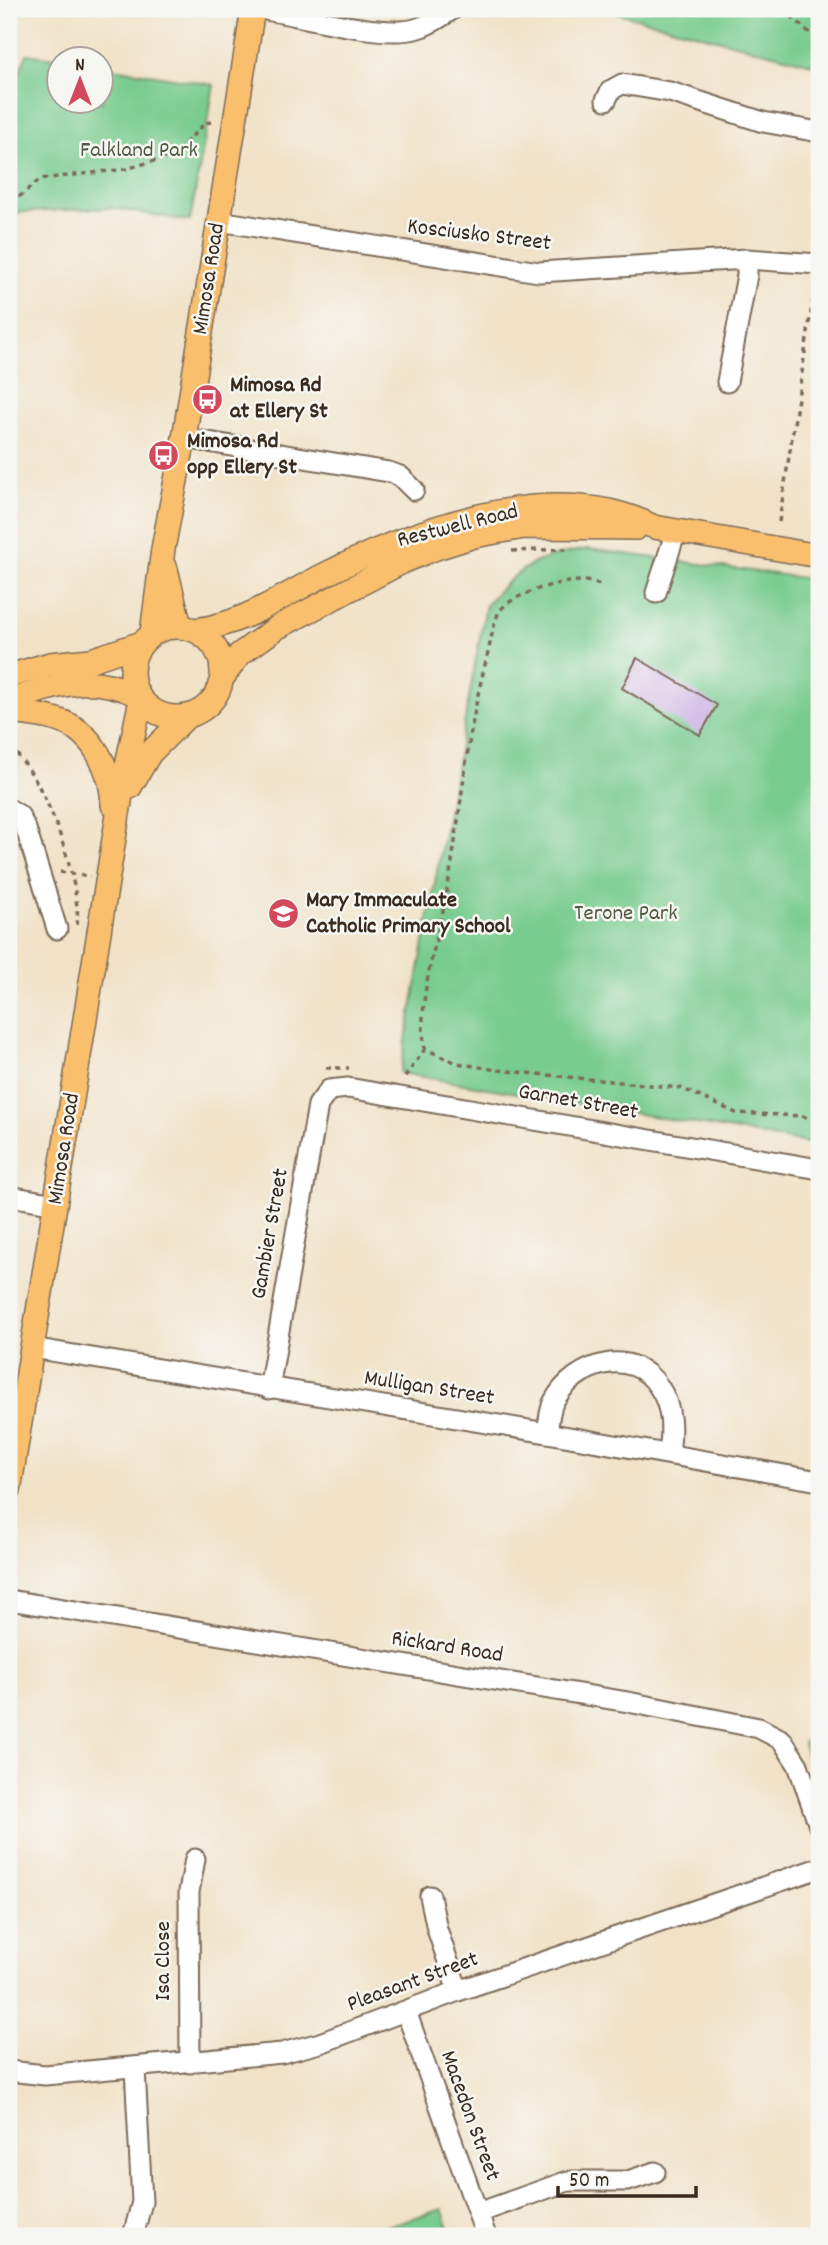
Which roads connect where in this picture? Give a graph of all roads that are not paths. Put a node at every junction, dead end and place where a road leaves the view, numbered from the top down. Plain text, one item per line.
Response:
1 (253, 9) edge
2 (261, 9) edge
3 (453, 9) edge
4 (606, 100) dead end
5 (819, 132) edge
6 (219, 222) junction
7 (747, 259) junction
8 (819, 264) edge
9 (727, 382) dead end
10 (184, 438) junction
11 (414, 490) dead end
12 (665, 529) junction
13 (163, 549) junction
14 (819, 556) edge
15 (656, 593) dead end
16 (188, 628) junction
17 (147, 638) junction
18 (9, 676) edge
19 (223, 677) junction
20 (139, 698) junction
21 (9, 701) edge
22 (9, 712) edge
23 (186, 716) junction
24 (120, 808) junction
25 (9, 809) edge
26 (114, 843) junction
27 (57, 929) dead end
28 (329, 1090) joint
29 (819, 1169) edge
30 (9, 1196) edge
31 (56, 1204) junction
32 (32, 1349) junction
33 (270, 1390) junction
34 (547, 1433) junction
35 (669, 1454) junction
36 (819, 1481) edge
37 (9, 1491) edge
38 (9, 1600) edge
39 (819, 1826) edge
40 (195, 1859) dead end
41 (819, 1868) edge
42 (430, 1896) dead end
43 (458, 1992) junction
44 (406, 2011) junction
45 (190, 2063) junction
46 (135, 2068) junction
47 (9, 2071) edge
48 (655, 2172) dead end
49 (478, 2213) junction
50 (133, 2236) edge
51 (486, 2236) edge

1 - 6 main road, Mimosa Road
2 - 3 street
4 - 5 street
6 - 7 street, Kosciusko Street
6 - 10 main road, Mimosa Road
7 - 8 street, Kosciusko Street
7 - 9 street
10 - 11 street
10 - 13 main road, Mimosa Road
12 - 14 main road, Restwell Road
12 - 15 street
12 - 16 main road, Restwell Road
12 - 19 main road, Restwell Road
13 - 16 main road, Mimosa Road
13 - 17 main road, Mimosa Road
16 - 17 main road
16 - 19 main road
17 - 18 main road
17 - 20 main road
19 - 23 main road
20 - 21 main road
20 - 23 main road
20 - 24 main road, Mimosa Road
22 - 26 main road
23 - 24 main road, Mimosa Road
24 - 26 main road, Mimosa Road
25 - 27 street
26 - 31 main road, Mimosa Road
28 - 29 street, Garnet Street
28 - 33 street, Gambier Street
30 - 31 street
31 - 32 main road, Mimosa Road
32 - 33 street, Mulligan Street
32 - 37 main road, Mimosa Road
33 - 34 street, Mulligan Street
34 - 35 street, Mulligan Street
34 - 35 street
35 - 36 street, Mulligan Street
38 - 39 street, Rickard Road
40 - 45 street, Isa Close
41 - 43 street, Pleasant Street
42 - 43 street
43 - 44 street, Pleasant Street
44 - 45 street, Pleasant Street
44 - 49 street, Macedon Street
45 - 46 street, Pleasant Street
46 - 47 street, Pleasant Street
46 - 50 street
48 - 49 street
49 - 51 street, Macedon Street

